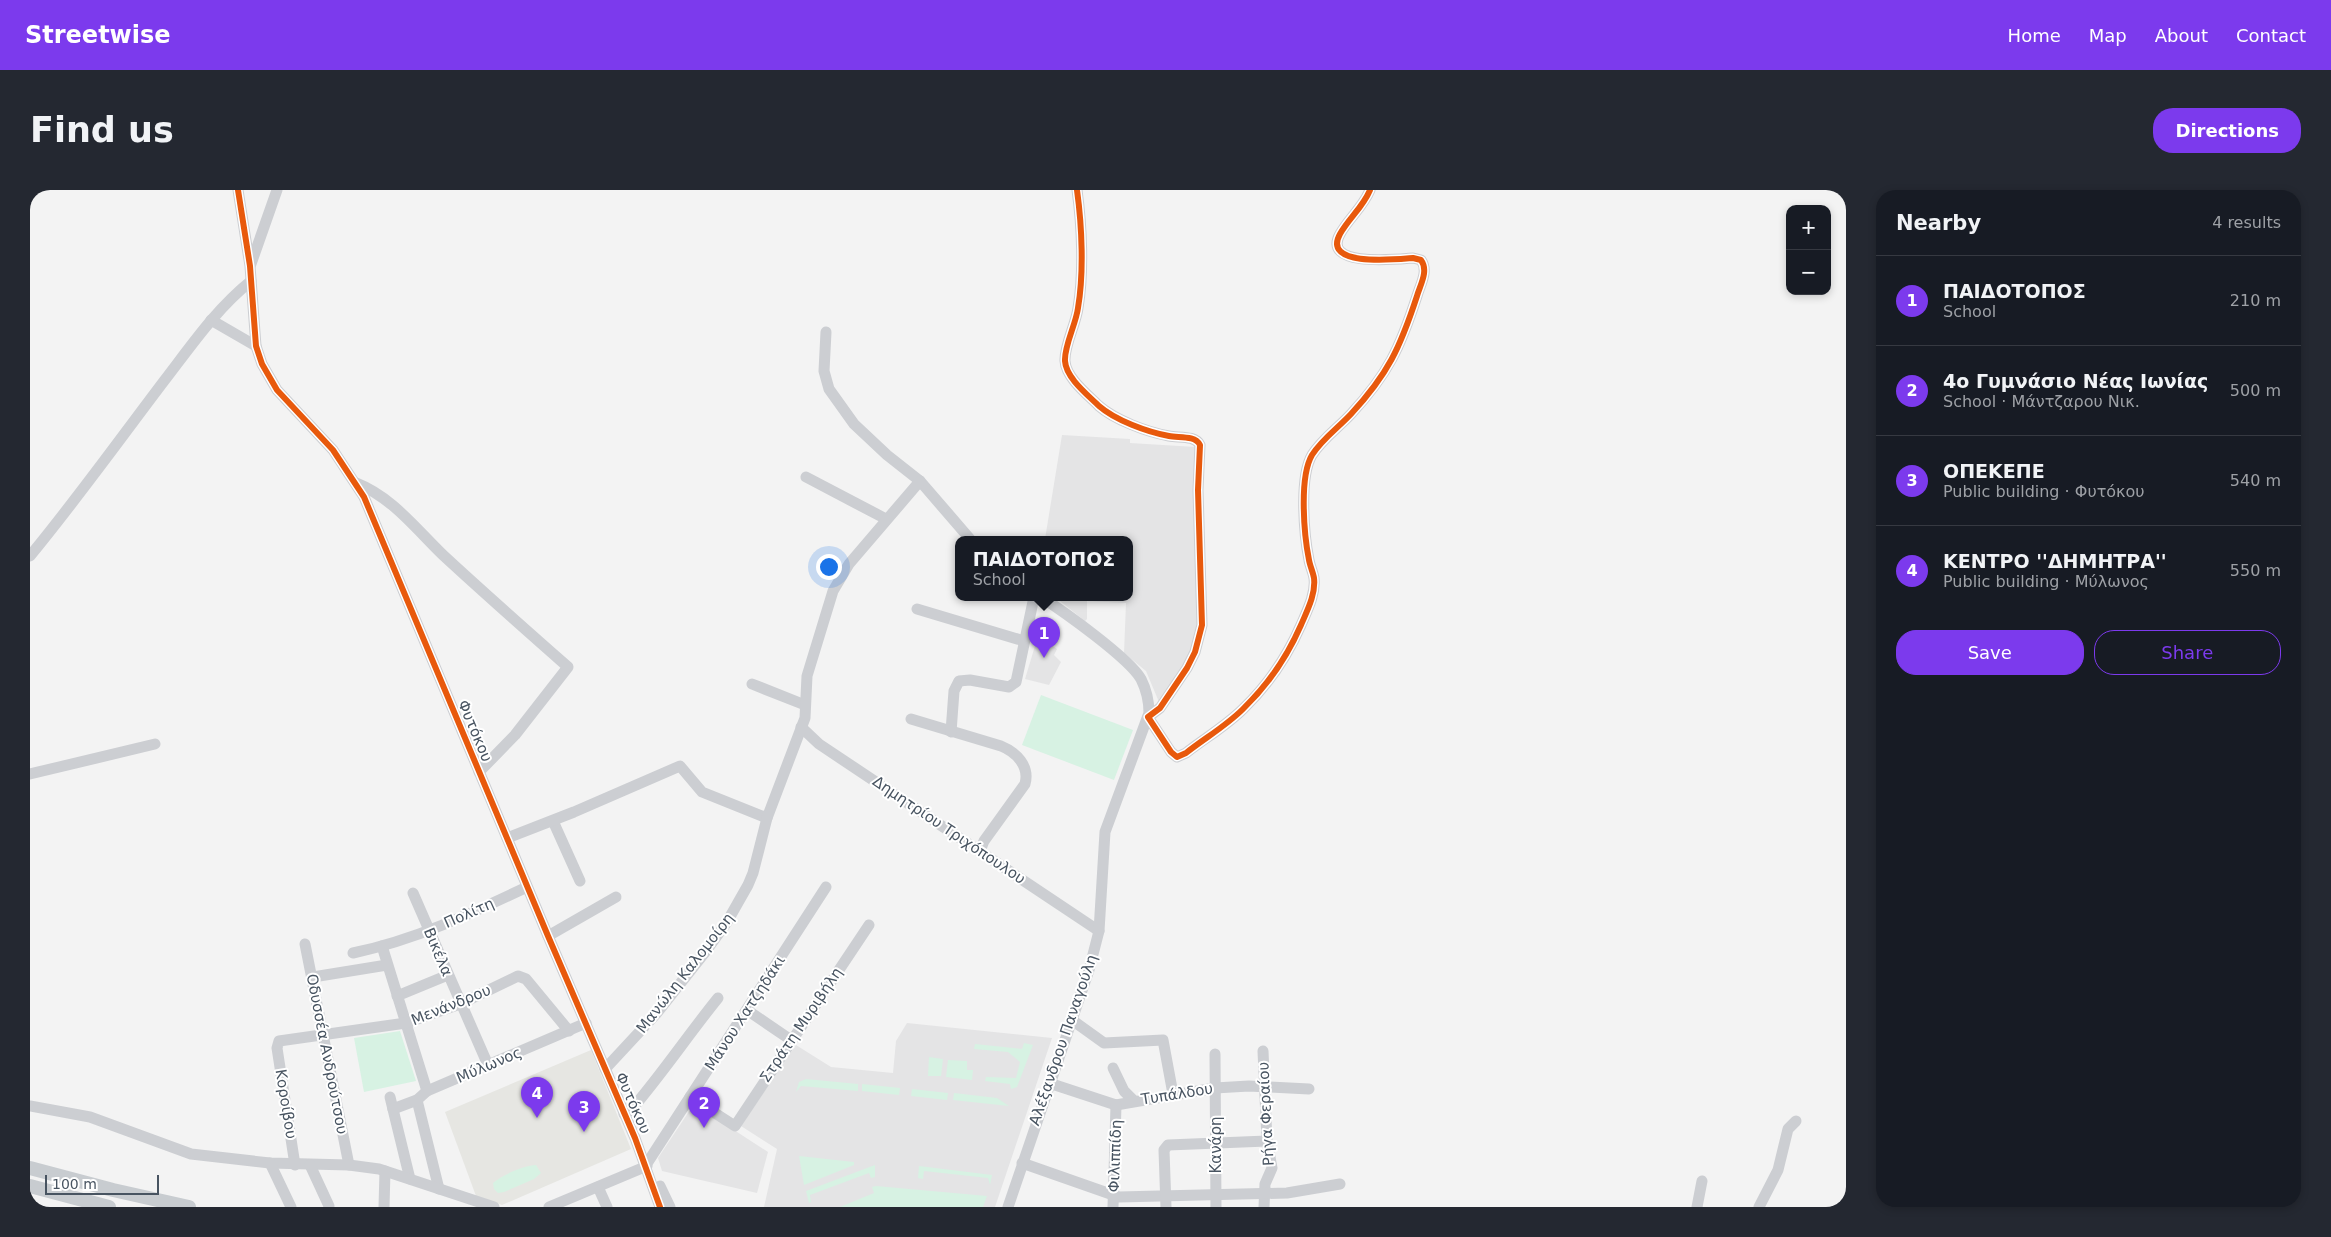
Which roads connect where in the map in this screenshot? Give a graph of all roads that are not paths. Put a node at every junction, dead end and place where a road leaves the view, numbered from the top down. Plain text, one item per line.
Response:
1 (238, 190) edge
2 (277, 190) edge
3 (1077, 190) edge
4 (1370, 190) edge
5 (250, 266) junction
6 (251, 280) junction
7 (211, 320) junction
8 (826, 332) dead end
9 (256, 346) junction
10 (806, 477) dead end
11 (920, 481) junction
12 (356, 483) junction
13 (886, 519) junction
14 (967, 536) edge
15 (30, 556) edge
16 (1033, 601) edge
17 (1046, 601) edge
18 (917, 609) dead end
19 (1024, 641) junction
20 (752, 684) dead end
21 (805, 705) junction
22 (1148, 717) junction
23 (911, 719) dead end
24 (801, 727) junction
25 (951, 732) junction
26 (155, 744) dead end
27 (479, 772) junction
28 (30, 774) edge
29 (767, 818) junction
30 (553, 821) junction
31 (507, 838) junction
32 (980, 851) junction
33 (580, 881) dead end
34 (527, 887) junction
35 (826, 887) dead end
36 (413, 893) dead end
37 (616, 897) dead end
38 (869, 925) dead end
39 (1099, 930) junction
40 (429, 932) junction
41 (548, 936) junction
42 (305, 944) dead end
43 (382, 946) junction
44 (353, 953) dead end
45 (387, 965) junction
46 (448, 975) junction
47 (313, 977) junction
48 (397, 996) junction
49 (718, 998) dead end
50 (460, 1004) junction
51 (747, 1010) junction
52 (1072, 1020) junction
53 (406, 1023) junction
54 (586, 1024) junction
55 (569, 1032) junction
56 (323, 1034) junction
57 (791, 1040) junction
58 (277, 1043) joint
59 (1262, 1051) dead end
60 (1215, 1054) dead end
61 (488, 1065) junction
62 (1113, 1068) dead end
63 (605, 1069) junction
64 (1049, 1083) junction
65 (1264, 1086) junction
66 (1215, 1088) junction
67 (1309, 1089) dead end
68 (427, 1091) junction
69 (1173, 1094) junction
70 (390, 1097) dead end
71 (690, 1097) junction
72 (417, 1100) junction
73 (1134, 1101) junction
74 (1116, 1105) junction
75 (30, 1106) edge
76 (393, 1109) junction
77 (624, 1114) junction
78 (1796, 1121) dead end
79 (1267, 1140) junction
80 (1216, 1142) junction
81 (270, 1163) junction
82 (1022, 1163) junction
83 (295, 1165) junction
84 (310, 1165) junction
85 (348, 1165) junction
86 (646, 1165) junction
87 (30, 1168) edge
88 (385, 1171) junction
89 (410, 1179) junction
90 (1702, 1182) dead end
91 (1340, 1184) dead end
92 (30, 1186) edge
93 (598, 1187) junction
94 (439, 1190) junction
95 (1264, 1194) junction
96 (1216, 1201) edge
97 (1114, 1202) edge
98 (1166, 1202) edge
99 (329, 1206) edge
100 (109, 1207) edge
101 (189, 1207) edge
102 (291, 1207) edge
103 (384, 1207) edge
104 (494, 1207) edge
105 (550, 1207) edge
106 (607, 1207) edge
107 (660, 1207) edge
108 (670, 1207) edge
109 (1008, 1207) edge
110 (1264, 1207) edge
111 (1697, 1207) edge
112 (1759, 1207) edge

1 - 5 street, Φυτόκου
2 - 5 street
3 - 22 street
4 - 22 street
5 - 6 street, Φυτόκου
6 - 7 street
6 - 9 street, Φυτόκου
7 - 9 street
7 - 15 street
8 - 11 street
9 - 12 street, Φυτόκου
10 - 13 street
11 - 13 street, Μανώλη Καλομοίρη
11 - 14 street
12 - 27 street, Φυτόκου
12 - 27 street
13 - 21 street, Μανώλη Καλομοίρη
16 - 19 street
17 - 22 street, Αλέξανδρου Παναγούλη
18 - 19 street
19 - 25 street
20 - 21 street
21 - 24 street, Μανώλη Καλομοίρη
22 - 39 street, Αλέξανδρου Παναγούλη
23 - 25 street
24 - 29 street, Μανώλη Καλομοίρη
24 - 32 street, Δημητρίου Τριχόπουλου
25 - 32 street
26 - 28 street
27 - 31 street, Φυτόκου
29 - 30 street
29 - 63 street, Μανώλη Καλομοίρη
30 - 31 street
30 - 33 street
31 - 34 street, Φυτόκου
32 - 39 street, Δημητρίου Τριχόπουλου
34 - 40 street, Πολίτη
34 - 41 street, Φυτόκου
35 - 51 street, Μάνου Χατζηδάκι
36 - 40 street, Βικέλα
37 - 41 street
38 - 57 street, Στράτη Μυριβήλη
39 - 52 street, Αλέξανδρου Παναγούλη
40 - 43 street, Πολίτη
40 - 46 street, Βικέλα
41 - 54 street, Φυτόκου
42 - 47 street, Οδυσσέα Ανδρούτσου
43 - 44 street, Πολίτη
43 - 45 street
45 - 47 street
45 - 48 street
46 - 48 street
46 - 50 street, Βικέλα
47 - 56 street, Οδυσσέα Ανδρούτσου
48 - 53 street
49 - 77 street
50 - 53 street, Μενάνδρου
50 - 55 street, Μενάνδρου
50 - 61 street, Βικέλα
51 - 57 street
51 - 71 street, Μάνου Χατζηδάκι
52 - 64 street, Αλέξανδρου Παναγούλη
52 - 69 street
53 - 56 street, Μενάνδρου
53 - 68 street
54 - 55 street, Μύλωνος
54 - 63 street, Φυτόκου
55 - 61 street, Μύλωνος
56 - 58 street, Μενάνδρου
56 - 85 street, Οδυσσέα Ανδρούτσου
57 - 71 street, Στράτη Μυριβήλη
58 - 83 street, Κοροίβου
59 - 65 street, Ρήγα Φεραίου
60 - 66 street, Κανάρη
61 - 68 street, Μύλωνος
62 - 73 street
63 - 77 street, Φυτόκου
64 - 74 street
64 - 82 street, Αλέξανδρου Παναγούλη
65 - 66 street, Τυπάλδου
65 - 67 street, Τυπάλδου
65 - 79 street, Ρήγα Φεραίου
66 - 69 street, Τυπάλδου
66 - 80 street, Κανάρη
68 - 72 street, Μύλωνος
69 - 73 street, Τυπάλδου
70 - 76 street
71 - 86 street, Μάνου Χατζηδάκι
72 - 76 street, Μύλωνος
72 - 94 street
73 - 74 street, Τυπάλδου
74 - 97 street, Φιλιππίδη
75 - 81 street
76 - 89 street
77 - 86 street, Φυτόκου
78 - 112 street
79 - 80 street
79 - 95 street, Ρήγα Φεραίου
80 - 96 street, Κανάρη
80 - 98 street
81 - 83 street
81 - 102 street
82 - 97 street
82 - 109 street, Αλέξανδρου Παναγούλη
83 - 84 street
84 - 85 street
84 - 99 street
85 - 88 street
86 - 93 street
86 - 107 street, Φυτόκου
86 - 108 street, Φυτόκου
87 - 101 main road
88 - 89 street
88 - 103 street
89 - 94 street
90 - 111 street
91 - 95 street
92 - 100 main road
93 - 105 street
93 - 106 street
94 - 104 street
95 - 96 street
95 - 110 street, Ρήγα Φεραίου
96 - 98 street
97 - 98 street

